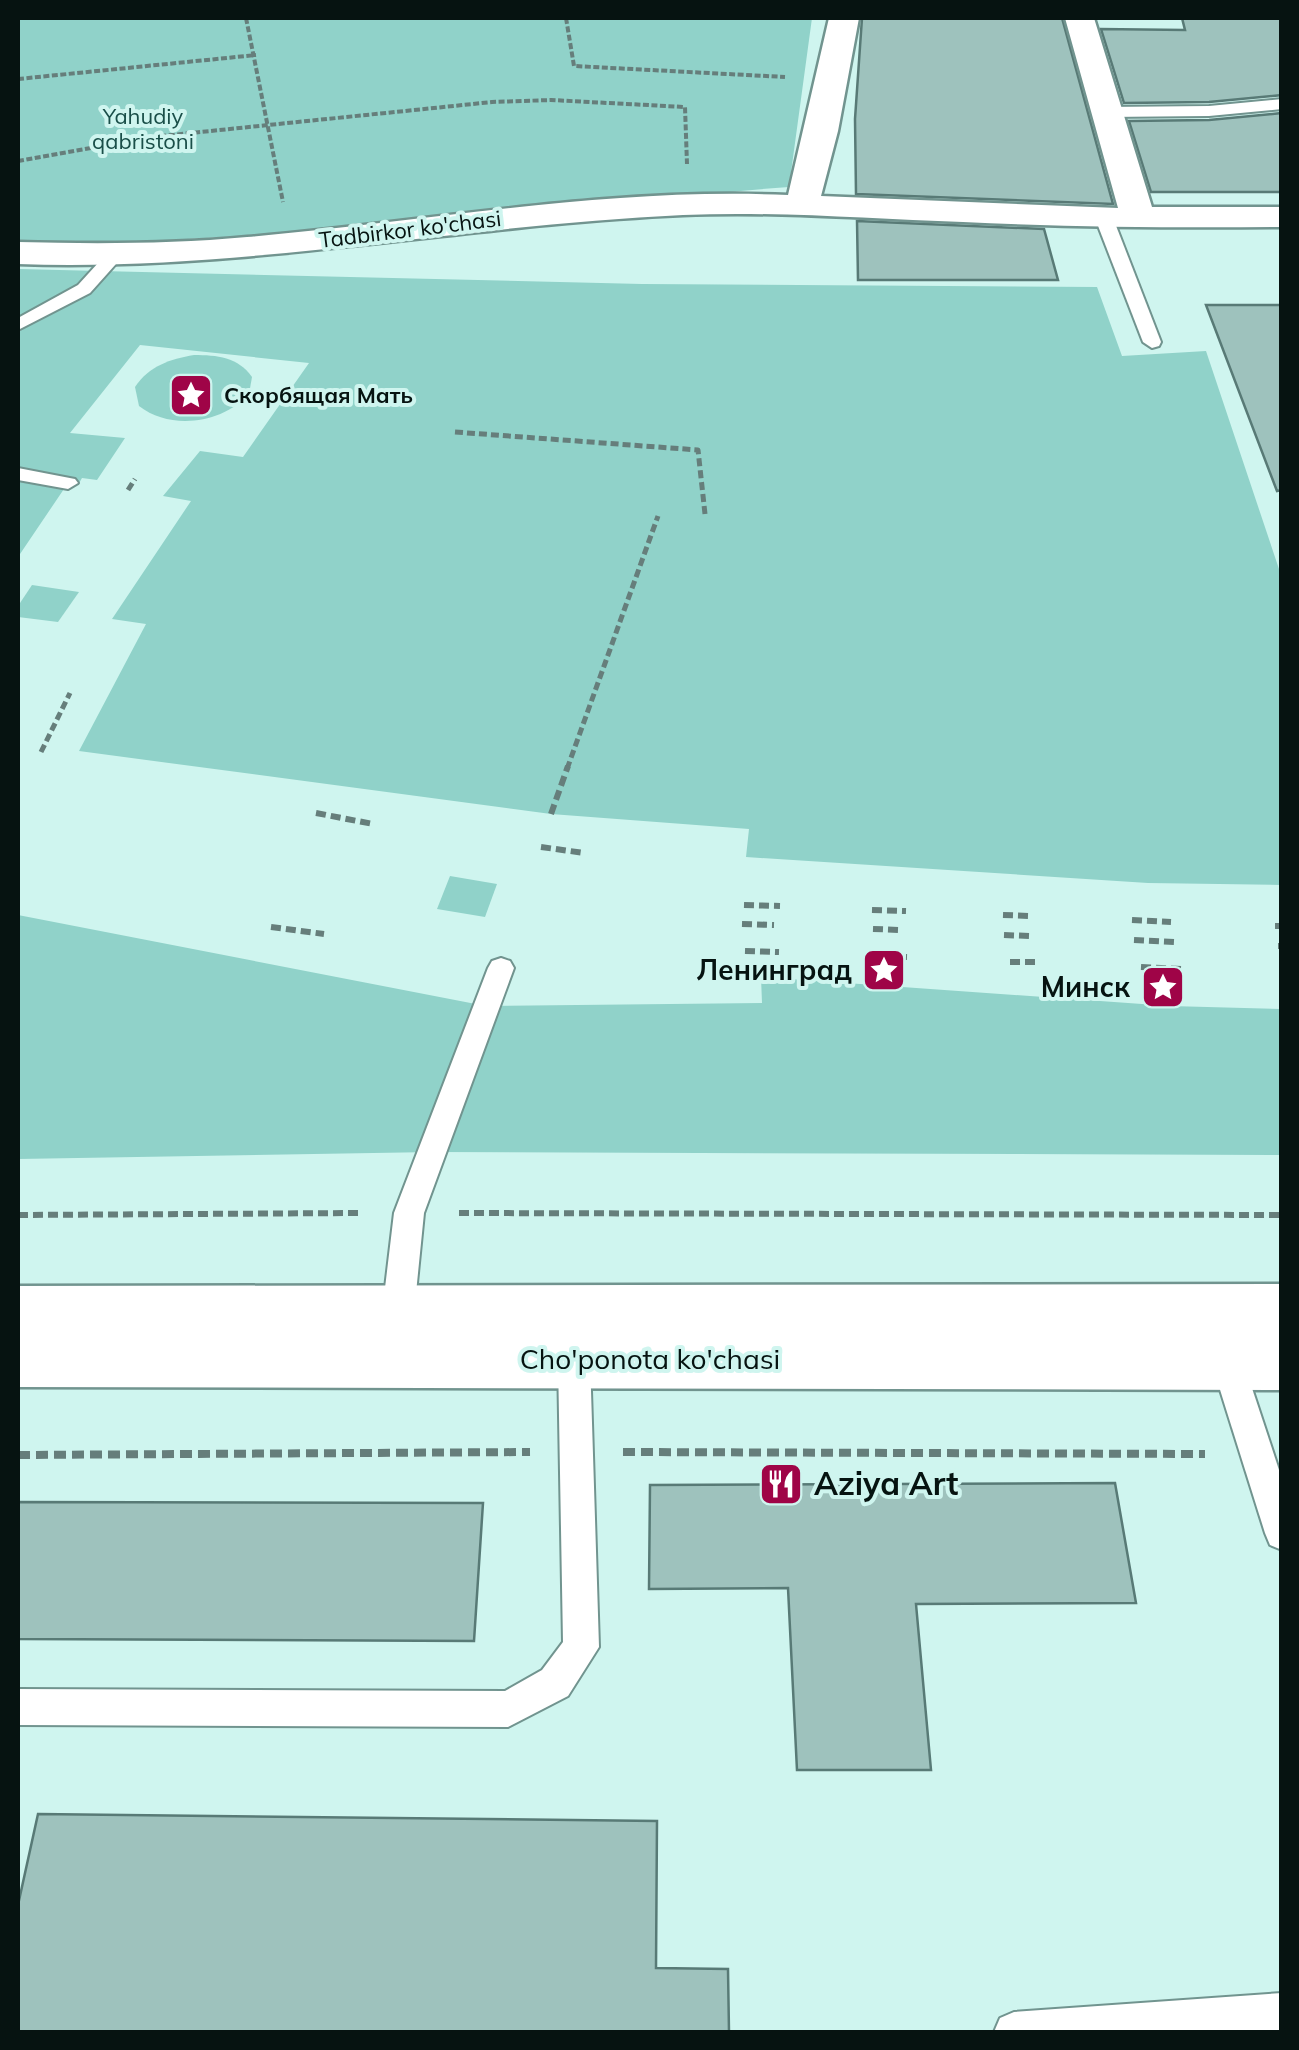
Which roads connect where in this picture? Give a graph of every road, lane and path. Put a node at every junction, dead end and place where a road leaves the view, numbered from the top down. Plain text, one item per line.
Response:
1 (246, 18) edge
2 (566, 18) edge
3 (844, 18) edge
4 (1080, 18) edge
5 (256, 55) junction
6 (792, 77) dead end
7 (18, 80) edge
8 (1282, 104) edge
9 (1106, 112) junction
10 (269, 123) junction
11 (18, 160) edge
12 (688, 174) dead end
13 (802, 205) junction
14 (1282, 216) edge
15 (1121, 218) junction
16 (291, 244) junction
17 (18, 253) edge
18 (115, 255) junction
19 (18, 325) edge
20 (1152, 342) dead end
21 (455, 432) dead end
22 (18, 474) edge
23 (135, 480) dead end
24 (68, 483) dead end
25 (128, 490) dead end
26 (705, 514) dead end
27 (658, 516) dead end
28 (70, 693) dead end
29 (41, 752) dead end
30 (316, 812) dead end
31 (551, 814) dead end
32 (373, 824) dead end
33 (541, 847) dead end
34 (584, 853) dead end
35 (744, 904) dead end
36 (780, 906) dead end
37 (872, 910) dead end
38 (906, 910) dead end
39 (1002, 914) dead end
40 (1031, 916) dead end
41 (1132, 920) dead end
42 (1171, 922) dead end
43 (742, 924) dead end
44 (774, 925) dead end
45 (272, 927) dead end
46 (873, 929) dead end
47 (900, 930) dead end
48 (324, 934) dead end
49 (1004, 935) dead end
50 (1030, 936) dead end
51 (1134, 940) dead end
52 (1174, 942) dead end
53 (745, 950) dead end
54 (779, 952) dead end
55 (876, 956) dead end
56 (907, 957) dead end
57 (1010, 962) dead end
58 (1036, 962) dead end
59 (1141, 967) dead end
60 (501, 968) dead end
61 (1181, 969) dead end
62 (409, 1213) junction
63 (18, 1215) edge
64 (1282, 1215) edge
65 (1282, 1312) edge
66 (18, 1314) edge
67 (398, 1314) junction
68 (18, 1358) edge
69 (574, 1359) junction
70 (1254, 1361) edge
71 (578, 1452) junction
72 (1257, 1454) junction
73 (18, 1456) edge
74 (1282, 1533) edge
75 (18, 1707) edge
76 (1282, 2012) edge
77 (1014, 2032) edge

1 - 5 path
2 - 6 path
3 - 13 street
4 - 9 street
5 - 7 path
5 - 10 path
8 - 9 lane
9 - 15 street
10 - 11 path
10 - 12 path
10 - 16 path
13 - 15 street, Tadbirkor ko'chasi
13 - 16 street, Tadbirkor ko'chasi
14 - 15 street, Tadbirkor ko'chasi
15 - 20 lane
16 - 18 street, Tadbirkor ko'chasi
17 - 18 street, Tadbirkor ko'chasi
18 - 19 lane
21 - 26 path
22 - 24 lane
23 - 25 path
27 - 31 path
28 - 29 path
30 - 32 path
33 - 34 path
35 - 36 path
37 - 38 path
39 - 40 path
41 - 42 path
43 - 44 path
45 - 48 path
46 - 47 path
49 - 50 path
51 - 52 path
53 - 54 path
55 - 56 path
57 - 58 path
59 - 61 path
60 - 62 lane
62 - 63 path
62 - 64 path
62 - 67 lane
65 - 67 street, Cho'ponota ko'chasi
66 - 67 street, Cho'ponota ko'chasi
68 - 69 street, Cho'ponota ko'chasi
69 - 70 street, Cho'ponota ko'chasi
69 - 71 lane
70 - 72 lane
71 - 72 path
71 - 73 path
71 - 75 lane
72 - 74 lane
76 - 77 lane

